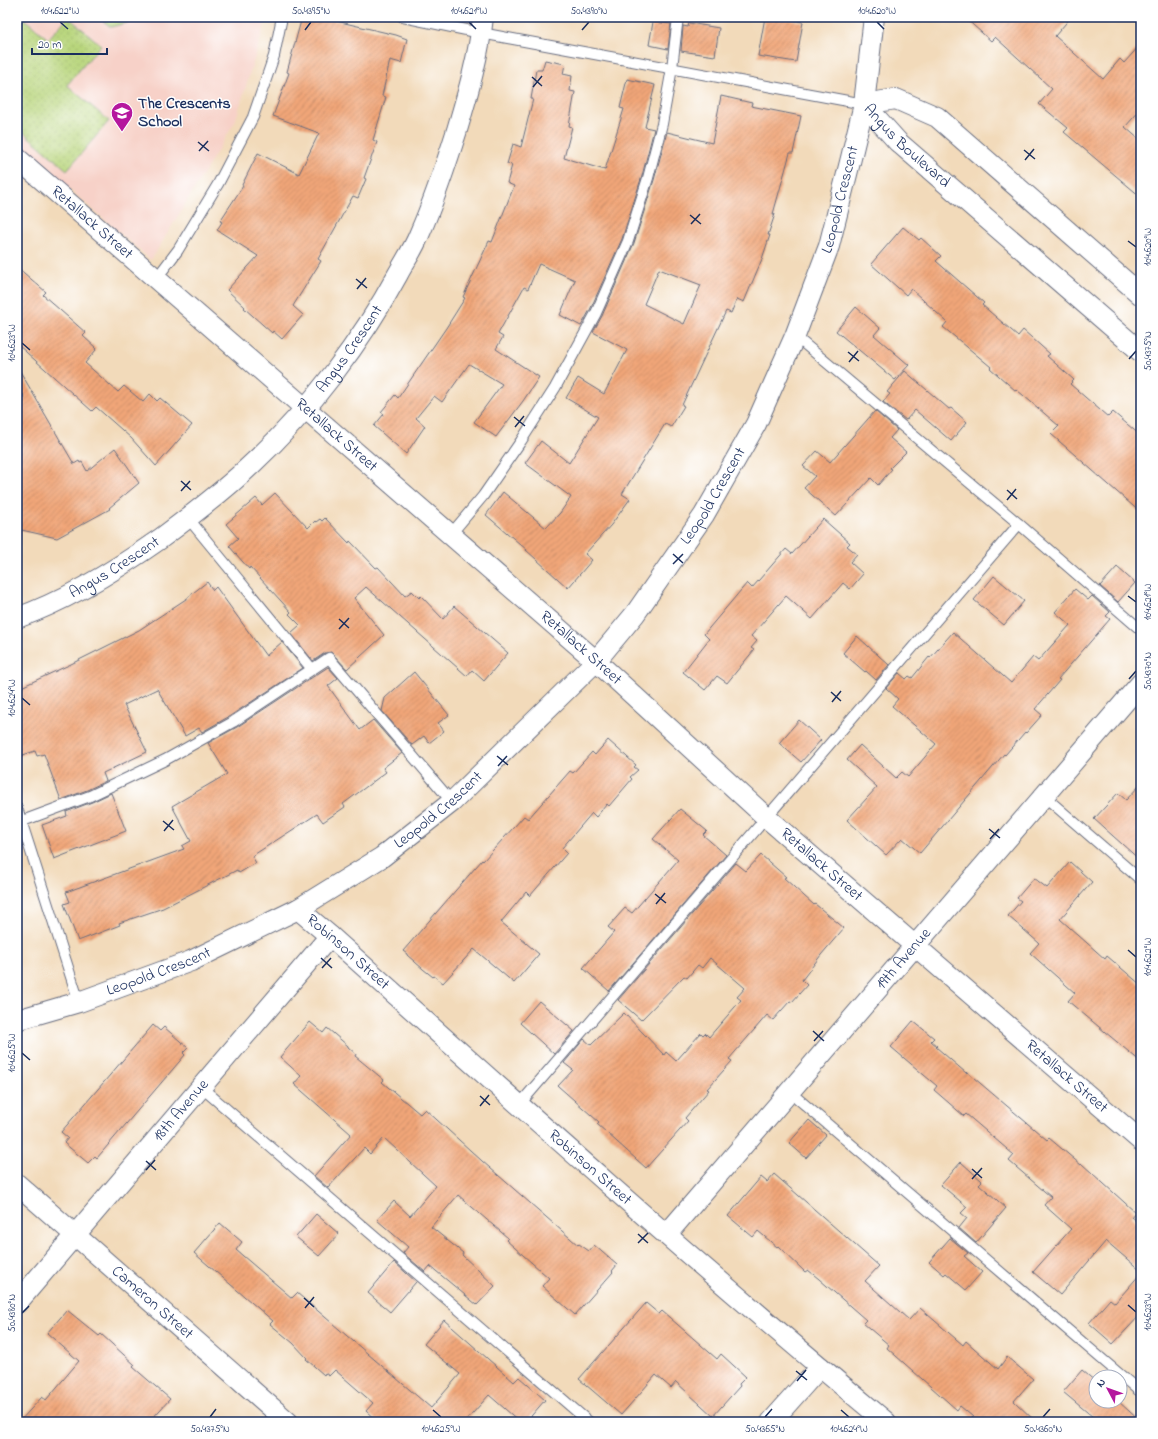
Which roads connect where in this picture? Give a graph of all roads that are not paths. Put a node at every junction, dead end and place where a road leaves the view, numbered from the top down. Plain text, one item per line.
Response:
1 (282, 17) edge
2 (403, 17) edge
3 (678, 17) edge
4 (874, 17) edge
5 (482, 25) edge
6 (672, 68) junction
7 (864, 104) junction
8 (17, 158) edge
9 (156, 279) junction
10 (1141, 295) edge
11 (795, 336) junction
12 (1141, 352) edge
13 (305, 408) junction
14 (188, 518) junction
15 (1019, 524) junction
16 (451, 534) junction
17 (17, 618) edge
18 (1141, 630) edge
19 (596, 661) junction
20 (312, 669) junction
21 (1141, 684) edge
22 (1044, 796) junction
23 (452, 802) junction
24 (17, 808) edge
25 (768, 818) junction
26 (19, 822) edge
27 (1141, 880) edge
28 (298, 909) junction
29 (330, 936) junction
30 (916, 945) junction
31 (80, 1002) junction
32 (17, 1020) edge
33 (201, 1088) junction
34 (790, 1092) junction
35 (519, 1105) junction
36 (1141, 1141) edge
37 (17, 1184) edge
38 (667, 1234) junction
39 (75, 1235) junction
40 (17, 1303) edge
41 (820, 1367) junction
42 (1138, 1390) dead end
43 (288, 1422) edge
44 (589, 1422) edge
45 (771, 1422) edge
46 (886, 1422) edge

1 - 9 lane
2 - 5 lane
3 - 6 lane
4 - 7 street, Leopold Crescent
5 - 6 lane
5 - 13 street, Angus Crescent
6 - 7 lane
6 - 16 lane
7 - 10 street, Angus Boulevard
7 - 11 street, Leopold Crescent
7 - 12 street, Angus Boulevard
8 - 9 street, Retallack Street
9 - 13 street, Retallack Street
11 - 15 lane
11 - 19 street, Leopold Crescent
13 - 14 street, Angus Crescent
13 - 16 street, Retallack Street
14 - 17 street, Angus Crescent
14 - 20 lane
15 - 18 lane
15 - 25 lane
16 - 19 street, Retallack Street
19 - 23 street, Leopold Crescent
19 - 25 street, Retallack Street
20 - 23 lane
20 - 26 lane
21 - 22 street, 19th Avenue
22 - 27 lane
22 - 30 street, 19th Avenue
23 - 28 street, Leopold Crescent
24 - 26 lane
25 - 30 street, Retallack Street
25 - 35 lane
26 - 31 lane
28 - 29 street, Robinson Street
28 - 31 street, Leopold Crescent
29 - 33 street, 18th Avenue
29 - 35 street, Robinson Street
30 - 34 street, 19th Avenue
30 - 36 street, Retallack Street
31 - 32 street, Leopold Crescent
33 - 39 street, 18th Avenue
33 - 44 lane
34 - 38 street, 19th Avenue
34 - 42 lane
35 - 38 street, Robinson Street
37 - 39 street, Cameron Street
38 - 41 street, Robinson Street
39 - 40 street, 18th Avenue
39 - 43 street, Cameron Street
41 - 45 street
41 - 46 street, Robinson Street

